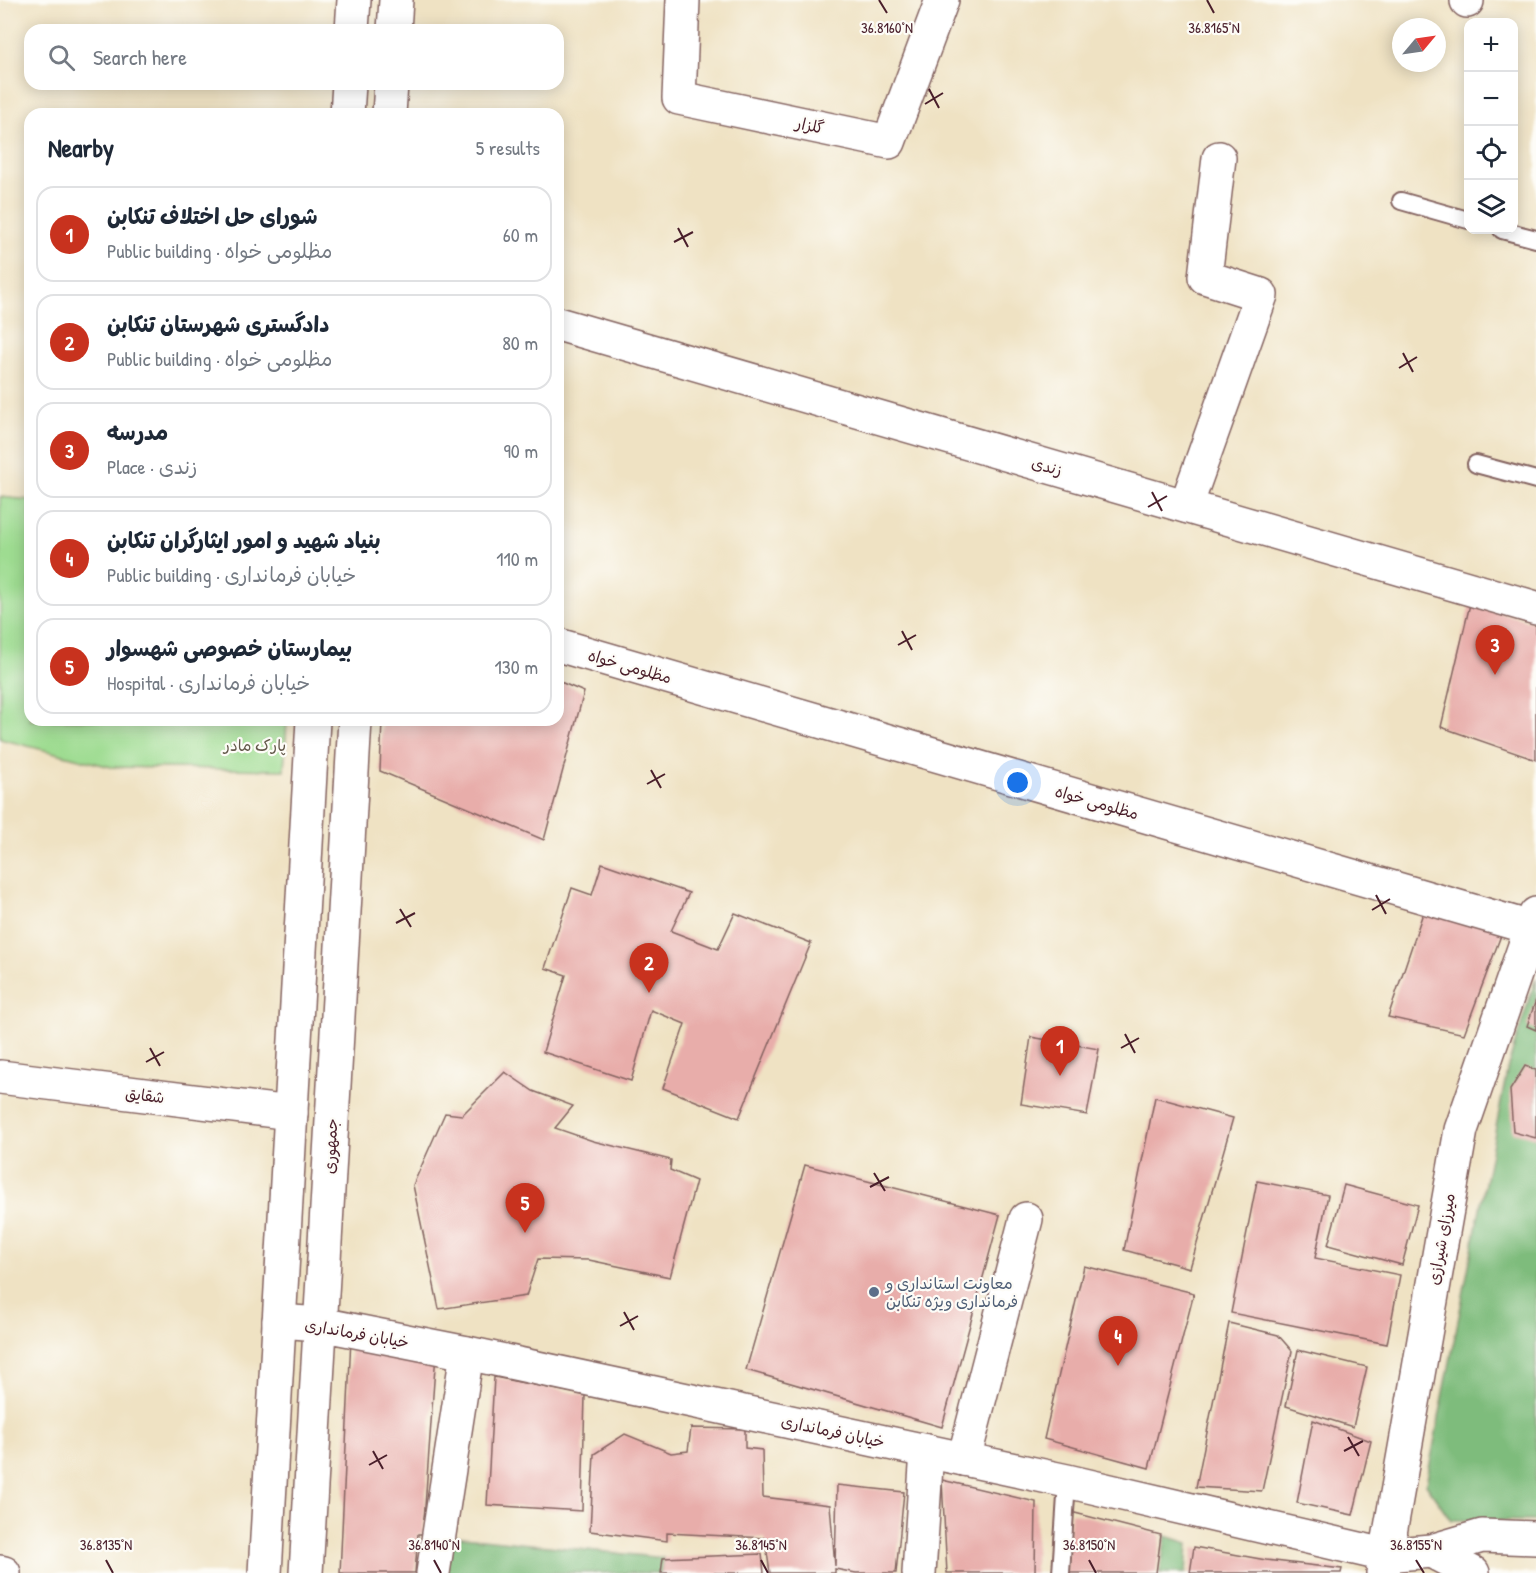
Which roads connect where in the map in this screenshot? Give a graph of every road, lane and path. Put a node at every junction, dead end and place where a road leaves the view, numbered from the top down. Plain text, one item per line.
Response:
1 (354, 0) edge
2 (396, 0) edge
3 (683, 0) edge
4 (942, 0) edge
5 (352, 24) edge
6 (394, 24) edge
7 (349, 90) edge
8 (391, 90) edge
9 (347, 108) edge
10 (389, 108) edge
11 (1219, 158) dead end
12 (1401, 201) dead end
13 (1464, 219) edge
14 (1517, 234) edge
15 (1536, 239) edge
16 (564, 326) edge
17 (1476, 464) dead end
18 (1536, 480) edge
19 (1186, 506) junction
20 (1536, 608) edge
21 (564, 647) edge
22 (313, 726) edge
23 (355, 726) edge
24 (1534, 921) edge
25 (0, 1077) edge
26 (291, 1113) junction
27 (1026, 1218) dead end
28 (279, 1321) junction
29 (320, 1324) junction
30 (467, 1353) junction
31 (927, 1451) junction
32 (964, 1459) junction
33 (1067, 1481) junction
34 (1536, 1538) edge
35 (1431, 1551) junction
36 (1384, 1564) edge
37 (265, 1573) edge
38 (306, 1573) edge
39 (433, 1573) edge
40 (919, 1573) edge
41 (1061, 1573) edge
42 (1473, 1573) edge

1 - 5 street
2 - 6 street
3 - 4 street, گلزار
7 - 9 street
8 - 10 street
11 - 19 street
12 - 13 lane
14 - 15 lane
16 - 19 street, زندی
17 - 18 lane
19 - 20 street, زندی
21 - 24 street, مظلومی خواه
22 - 26 street
23 - 29 street, جمهوری
24 - 36 street, میرزای شیرازی
25 - 26 street, شقایق
26 - 28 street
27 - 32 street
28 - 29 street, خیابان فرمانداری
28 - 37 street
29 - 30 street, خیابان فرمانداری
29 - 38 street, جمهوری
30 - 31 street, خیابان فرمانداری
30 - 39 street
31 - 32 street, خیابان فرمانداری
31 - 40 street
32 - 33 street, خیابان فرمانداری
33 - 36 street, خیابان فرمانداری
33 - 41 lane
34 - 35 street, خیابان فرمانداری
35 - 36 street, خیابان فرمانداری
35 - 42 street

